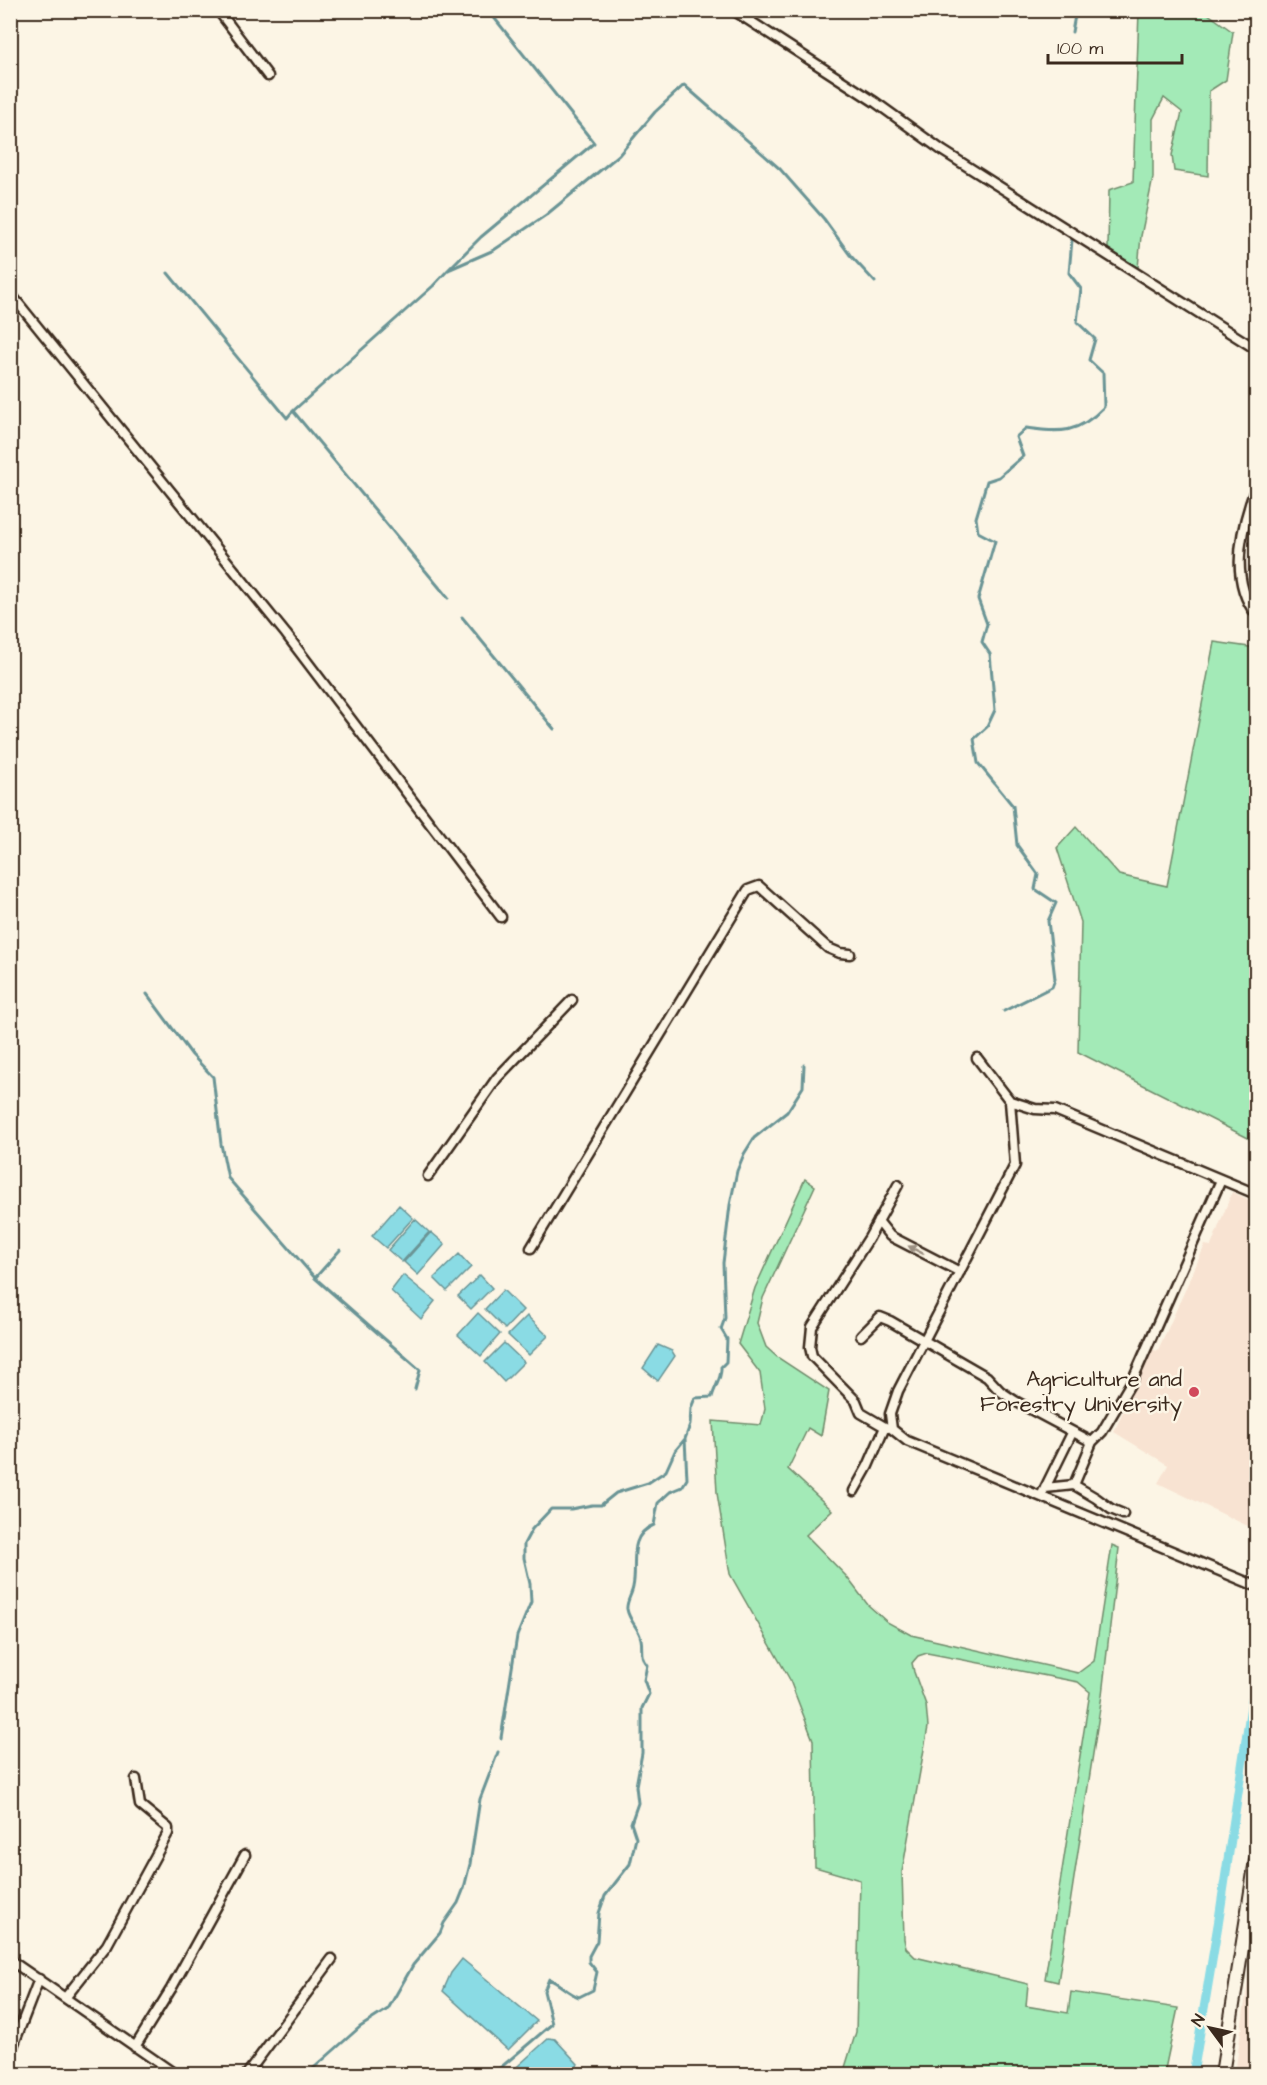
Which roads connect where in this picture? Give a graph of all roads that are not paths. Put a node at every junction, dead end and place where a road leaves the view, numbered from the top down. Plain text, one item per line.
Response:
1 (218, 10) edge
2 (733, 10) edge
3 (268, 76) dead end
4 (10, 293) edge
5 (1257, 349) edge
6 (1257, 487) edge
7 (1257, 614) edge
8 (501, 917) dead end
9 (850, 954) dead end
10 (572, 1000) dead end
11 (977, 1058) dead end
12 (1010, 1101) junction
13 (428, 1176) dead end
14 (1221, 1180) junction
15 (898, 1185) dead end
16 (1257, 1194) edge
17 (878, 1221) junction
18 (531, 1248) dead end
19 (960, 1272) junction
20 (861, 1336) dead end
21 (924, 1341) junction
22 (888, 1428) junction
23 (1072, 1433) junction
24 (1092, 1442) junction
25 (1074, 1485) junction
26 (854, 1491) dead end
27 (1043, 1492) junction
28 (1123, 1514) dead end
29 (1257, 1586) edge
30 (136, 1779) dead end
31 (245, 1855) dead end
32 (1257, 1860) edge
33 (332, 1959) dead end
34 (10, 1960) edge
35 (39, 1979) junction
36 (65, 1998) junction
37 (135, 2047) junction
38 (10, 2054) edge
39 (176, 2074) edge
40 (247, 2074) edge
41 (1222, 2074) edge

1 - 3 street
2 - 5 street
4 - 8 street
6 - 7 street
9 - 18 street
10 - 13 street
11 - 12 street
12 - 14 street
12 - 19 street
14 - 16 street
14 - 24 street
15 - 17 street
19 -> 17 street
17 - 22 street
19 - 21 street
20 - 21 street
21 - 22 street
21 - 23 street
22 - 26 street
22 - 27 street
23 - 24 street
23 - 27 street
24 - 25 street
25 - 27 street
25 - 28 street
27 - 29 street
30 - 36 street
31 - 37 street
32 - 41 main road
33 - 40 street
34 - 35 street
35 - 36 street
35 - 38 street
36 - 37 street
37 - 39 street

